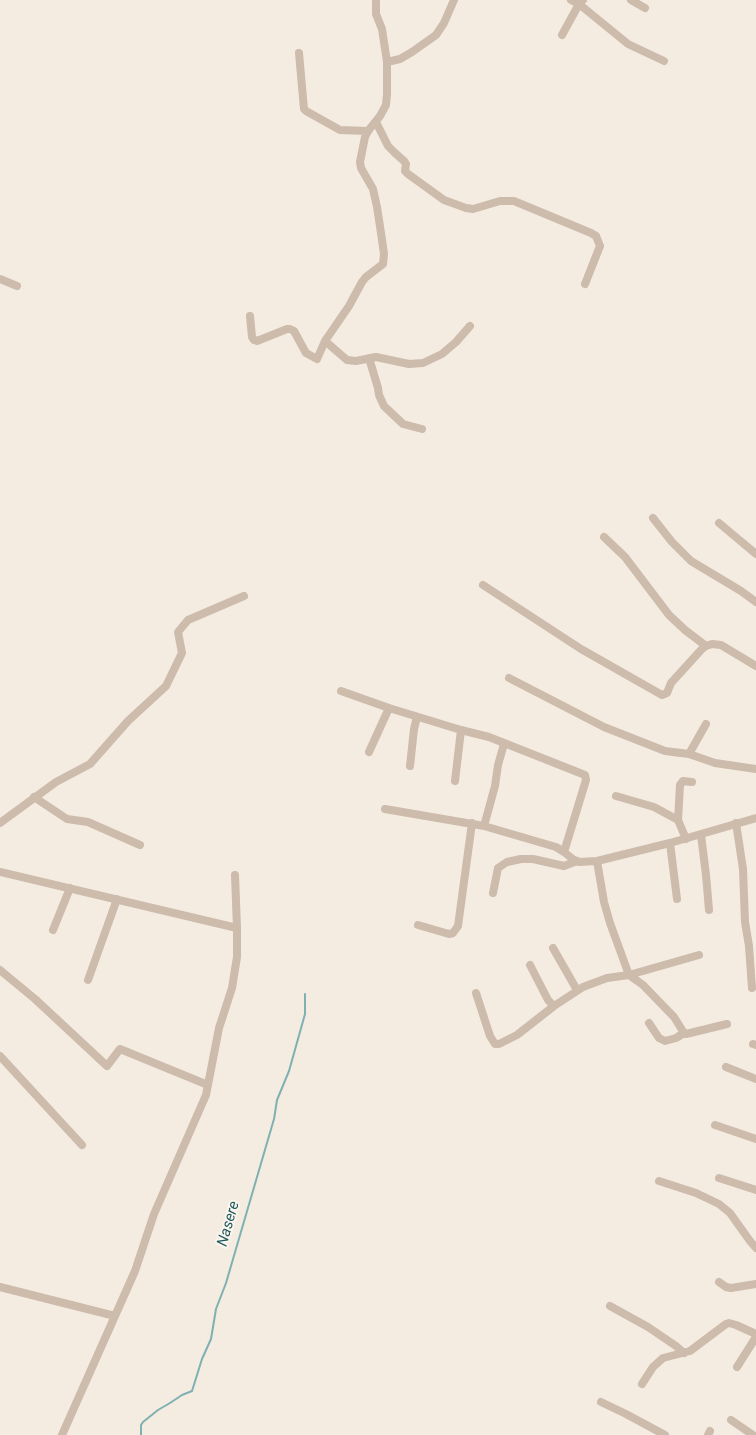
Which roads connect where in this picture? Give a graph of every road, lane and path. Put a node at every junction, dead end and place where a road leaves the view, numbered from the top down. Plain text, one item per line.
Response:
1 (376, 0) edge
2 (454, 0) edge
3 (571, 0) edge
4 (631, 0) edge
5 (581, 2) edge
6 (645, 8) dead end
7 (562, 35) dead end
8 (299, 53) dead end
9 (386, 62) junction
10 (664, 62) dead end
11 (376, 122) junction
12 (368, 131) junction
13 (0, 279) edge
14 (585, 284) dead end
15 (17, 286) dead end
16 (250, 316) dead end
17 (470, 326) dead end
18 (325, 341) junction
19 (370, 358) junction
20 (422, 429) dead end
21 (653, 518) dead end
22 (719, 524) dead end
23 (604, 537) dead end
24 (756, 554) edge
25 (483, 585) dead end
26 (244, 596) dead end
27 (756, 602) edge
28 (706, 646) junction
29 (756, 666) edge
30 (509, 678) dead end
31 (341, 691) dead end
32 (389, 708) junction
33 (417, 717) junction
34 (706, 724) dead end
35 (461, 730) junction
36 (504, 744) junction
37 (369, 752) dead end
38 (689, 754) junction
39 (410, 766) dead end
40 (756, 769) edge
41 (455, 780) dead end
42 (692, 782) dead end
43 (616, 796) dead end
44 (34, 798) junction
45 (386, 809) dead end
46 (756, 818) edge
47 (678, 820) junction
48 (0, 823) edge
49 (736, 823) junction
50 (472, 824) junction
51 (484, 826) junction
52 (701, 835) junction
53 (686, 839) junction
54 (670, 843) junction
55 (140, 844) dead end
56 (564, 852) junction
57 (577, 861) junction
58 (597, 861) junction
59 (0, 872) edge
60 (235, 875) dead end
61 (70, 888) junction
62 (493, 893) dead end
63 (677, 899) dead end
64 (117, 900) junction
65 (709, 910) dead end
66 (418, 925) dead end
67 (237, 928) junction
68 (53, 930) dead end
69 (753, 946) edge
70 (553, 948) dead end
71 (699, 955) dead end
72 (530, 965) dead end
73 (0, 970) edge
74 (629, 975) junction
75 (88, 980) dead end
76 (752, 988) dead end
77 (577, 990) junction
78 (476, 993) dead end
79 (554, 1006) junction
80 (649, 1023) dead end
81 (727, 1024) dead end
82 (684, 1033) junction
83 (0, 1056) edge
84 (726, 1067) dead end
85 (756, 1079) edge
86 (208, 1085) junction
87 (715, 1125) dead end
88 (756, 1139) edge
89 (82, 1145) dead end
90 (719, 1178) dead end
91 (658, 1181) dead end
92 (756, 1190) edge
93 (756, 1248) edge
94 (719, 1282) dead end
95 (756, 1284) edge
96 (0, 1287) edge
97 (610, 1306) dead end
98 (115, 1316) junction
99 (756, 1336) edge
100 (684, 1353) junction
101 (737, 1367) dead end
102 (642, 1384) dead end
103 (601, 1402) dead end
104 (731, 1420) dead end
105 (62, 1435) edge
106 (665, 1435) edge
107 (753, 1435) edge

1 - 9 street
2 - 9 street
3 - 5 street
4 - 6 street
5 - 7 street
5 - 10 street
8 - 12 street
9 - 11 street
11 - 12 street
11 - 14 street
12 - 18 street
13 - 15 street
16 - 18 street
17 - 19 street
18 - 19 street
19 - 20 street
21 - 27 street
22 - 24 street
23 - 28 street
25 - 28 street
26 - 44 street
28 - 29 street
30 - 38 street
31 - 32 street
32 - 33 street
32 - 37 street
33 - 35 street
33 - 39 street
34 - 38 street
35 - 36 street
35 - 41 street
36 - 51 street
36 - 56 street
38 - 40 street
42 - 47 street
43 - 47 street
44 - 48 street
44 - 55 street
45 - 50 street
46 - 49 street
47 - 53 street
49 - 52 street
49 - 69 street
50 - 51 street
50 - 66 street
51 - 56 street
52 - 53 street
52 - 65 street
53 - 54 street
54 - 58 street
54 - 63 street
56 - 57 street
57 - 58 street
57 - 62 street
58 - 74 street
59 - 61 street
60 - 67 street
61 - 64 street
61 - 68 street
64 - 67 street
64 - 75 street
67 - 86 street
69 - 76 street
70 - 77 street
71 - 74 street
72 - 79 street
73 - 86 street
74 - 77 street
74 - 82 street
77 - 79 street
78 - 79 street
80 - 82 street
81 - 82 street
83 - 89 street
84 - 85 street
86 - 98 street
87 - 88 street
90 - 92 street
91 - 93 street
94 - 95 street
96 - 98 street
97 - 100 street
98 - 105 street
99 - 100 street
99 - 101 street
100 - 102 street
103 - 106 street
104 - 107 street

